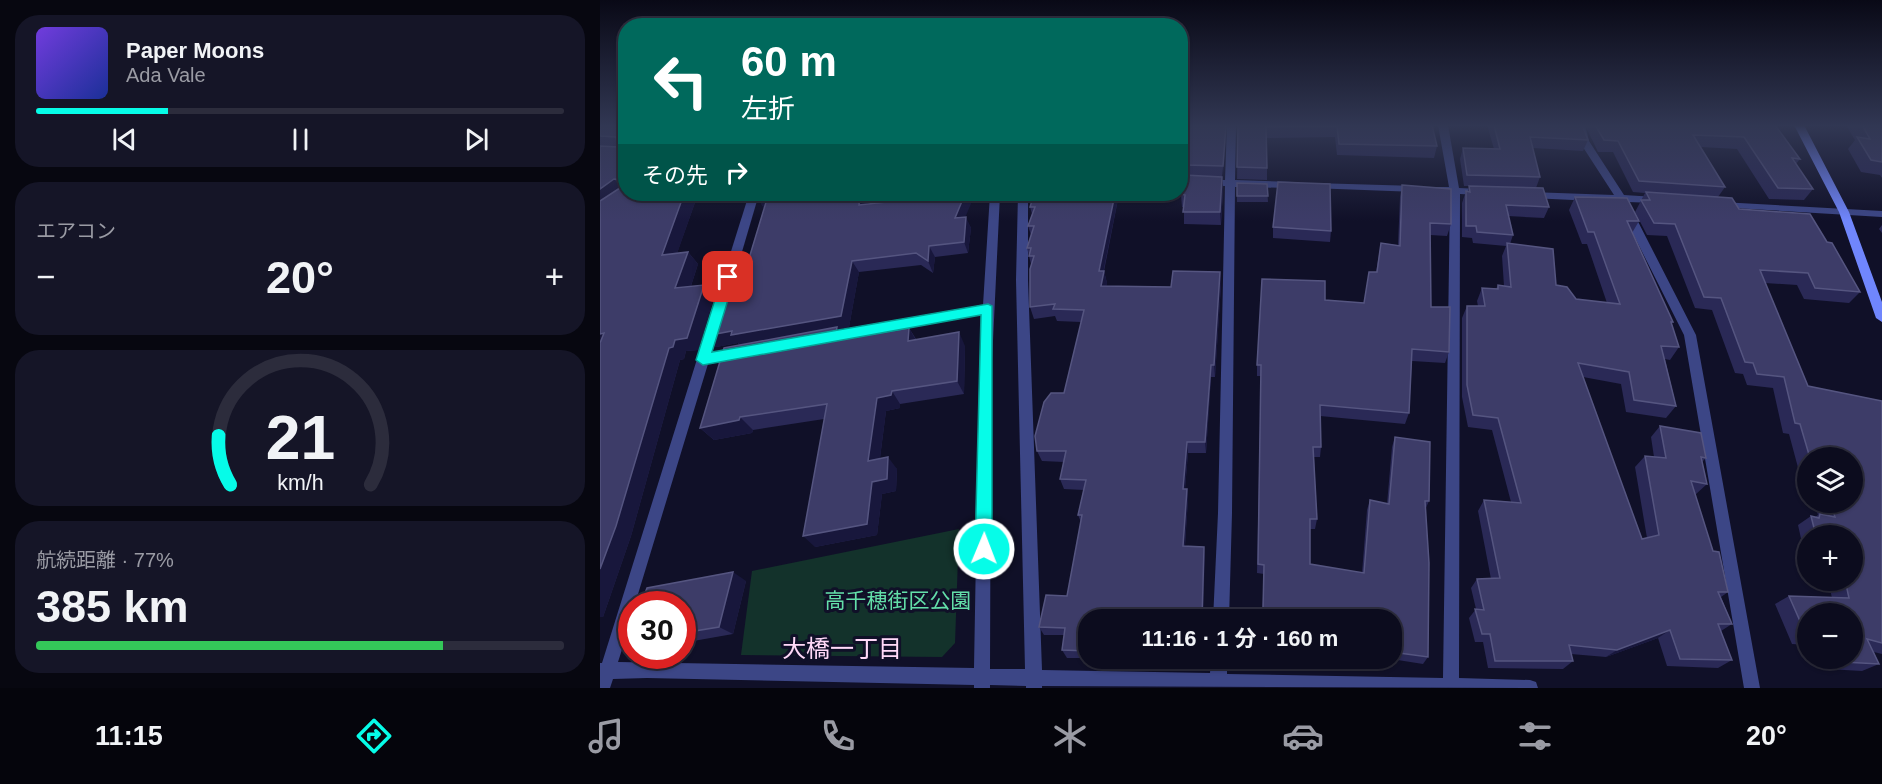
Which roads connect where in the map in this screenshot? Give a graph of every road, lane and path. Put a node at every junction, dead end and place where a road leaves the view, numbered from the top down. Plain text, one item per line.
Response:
1 (1232, 157) edge
2 (1449, 157) edge
3 (1594, 157) edge
4 (1816, 157) edge
5 (1188, 182) edge
6 (1232, 183) junction
7 (1455, 191) junction
8 (1489, 192) edge
9 (1522, 194) edge
10 (1620, 197) junction
11 (752, 201) edge
12 (995, 201) edge
13 (1023, 201) edge
14 (1665, 201) edge
15 (1710, 205) edge
16 (1844, 212) junction
17 (1882, 214) edge
18 (988, 309) junction
19 (1882, 318) edge
20 (814, 339) edge
21 (747, 352) edge
22 (703, 360) junction
23 (1221, 609) edge
24 (1219, 669) edge
25 (604, 671) edge
26 (982, 682) edge
27 (1218, 682) junction
28 (1033, 683) edge
29 (1451, 687) edge
30 (602, 688) edge
31 (1530, 688) edge
32 (1752, 688) edge

1 - 6 street
2 - 7 street
3 - 10 street
4 - 16 street
5 - 6 street
6 - 7 street
6 - 23 street
7 - 8 street
7 - 29 street
9 - 10 street
10 - 14 street
10 - 32 street
11 - 22 street
12 - 18 street
13 - 28 street
15 - 16 street
16 - 17 street
16 - 19 street
18 - 20 street
18 - 26 street
21 - 22 street
22 - 25 street
24 - 27 street
25 - 26 street
25 - 30 street
26 - 28 street
27 - 28 street
27 - 29 street
29 - 31 street

